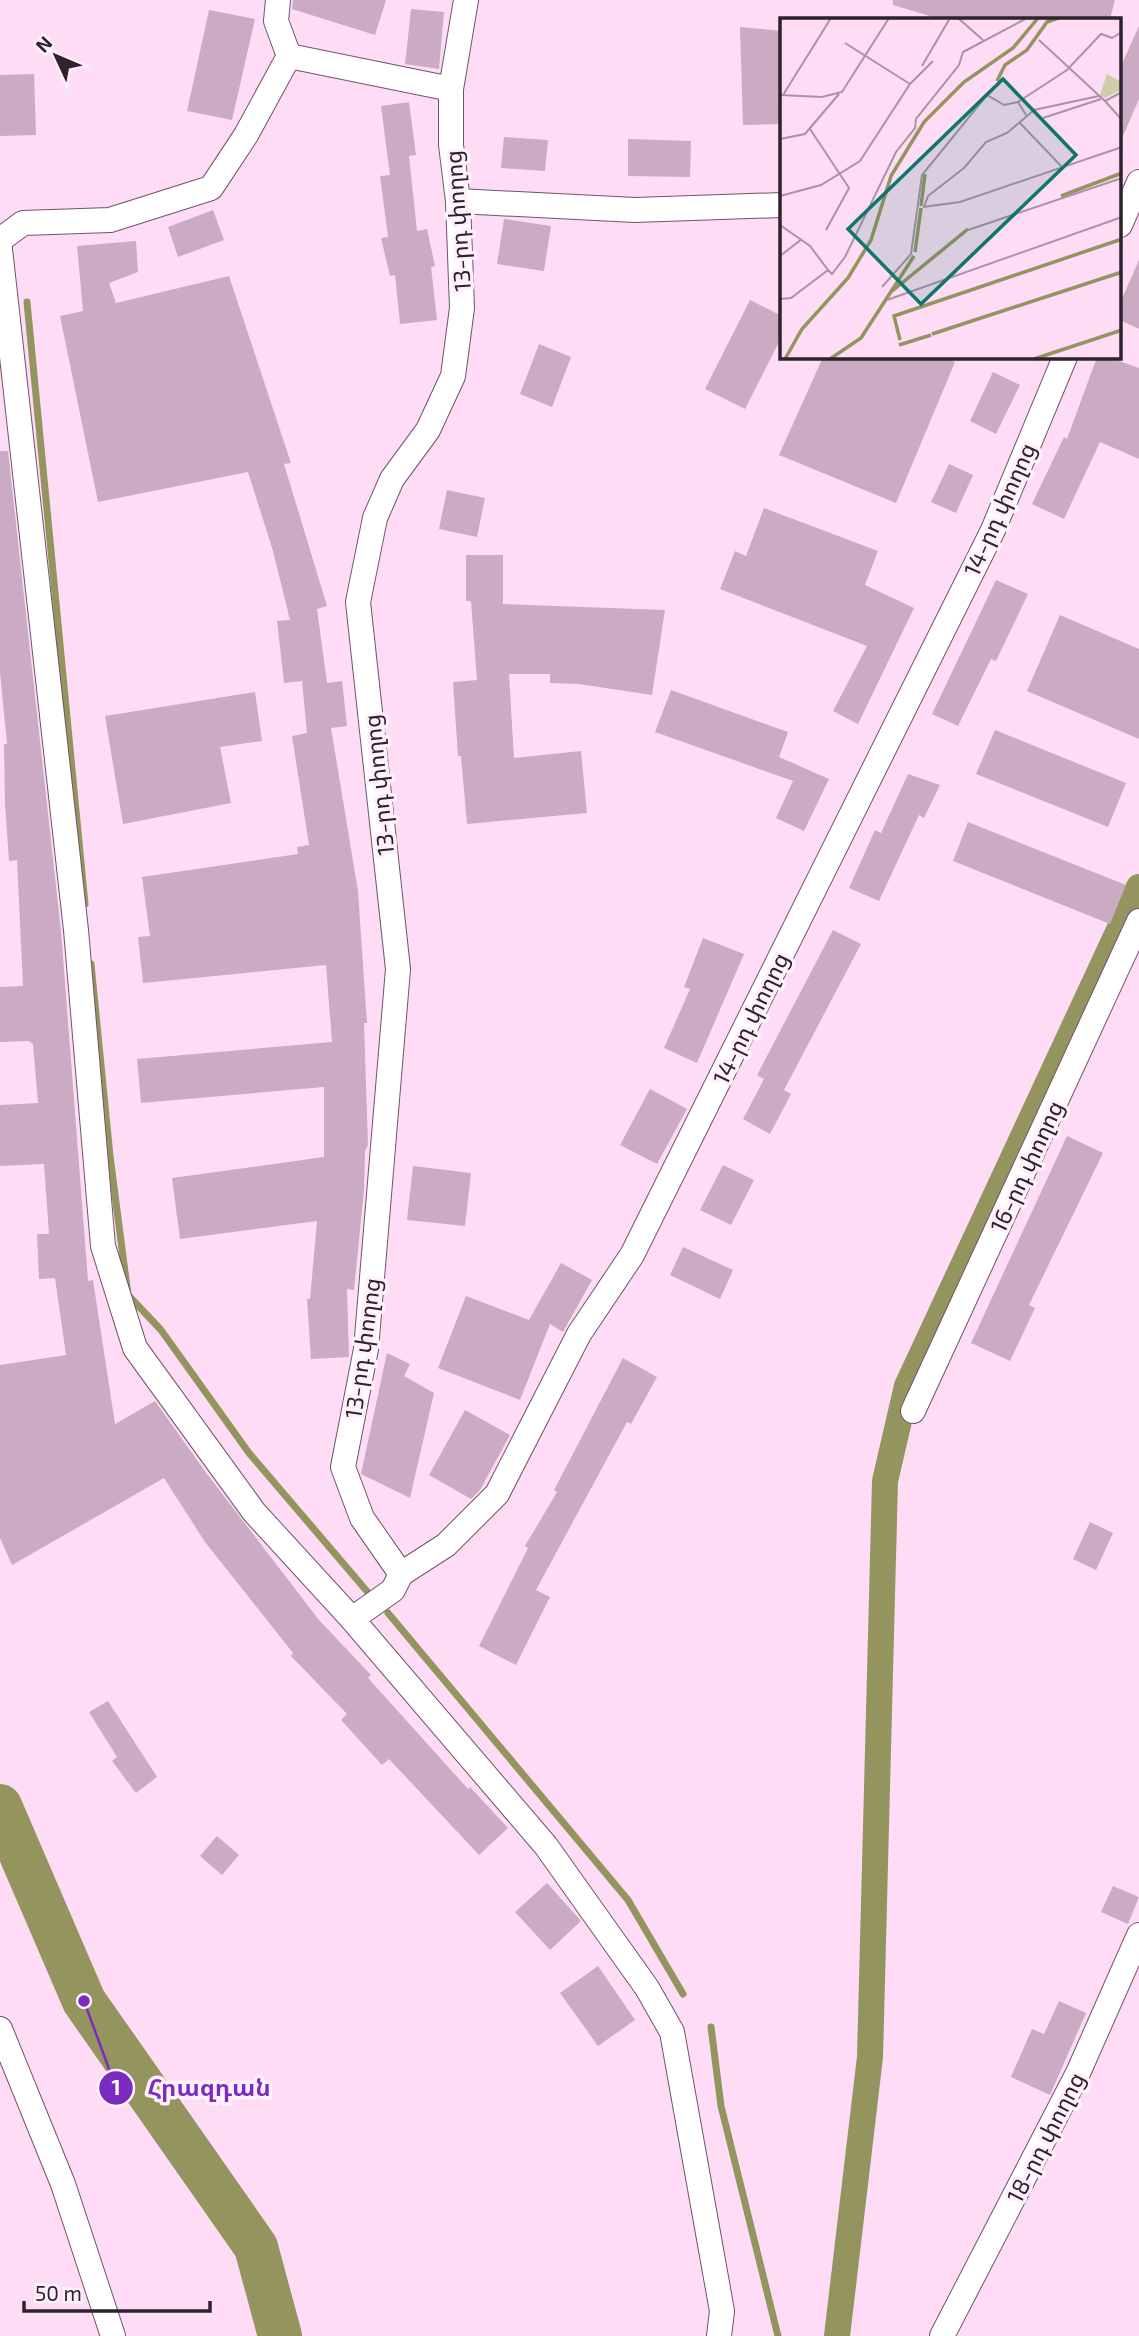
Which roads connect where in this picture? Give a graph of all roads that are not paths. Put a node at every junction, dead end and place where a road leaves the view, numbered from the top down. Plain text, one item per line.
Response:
1 (278, 0) edge
2 (467, 0) edge
3 (289, 56) junction
4 (452, 89) junction
5 (1129, 195) edge
6 (458, 201) junction
7 (780, 205) edge
8 (1122, 218) edge
9 (0, 240) edge
10 (0, 249) edge
11 (1064, 359) edge
12 (1139, 921) edge
13 (913, 1411) dead end
14 (401, 1574) junction
15 (352, 1619) junction
16 (1139, 1935) edge
17 (0, 2029) edge
18 (113, 2336) edge
19 (719, 2336) edge
20 (942, 2336) edge

1 - 3 street
2 - 4 street, 13-րդ փողոց
3 - 4 street
3 - 9 street
4 - 6 street, 13-րդ փողոց
5 - 8 street
6 - 7 street
6 - 14 street, 13-րդ փողոց
10 - 15 street
11 - 14 street, 14-րդ փողոց
12 - 13 street, 16-րդ փողոց
14 - 15 street, 14-րդ փողոց
15 - 19 street
16 - 20 street, 18-րդ փողոց
17 - 18 street

